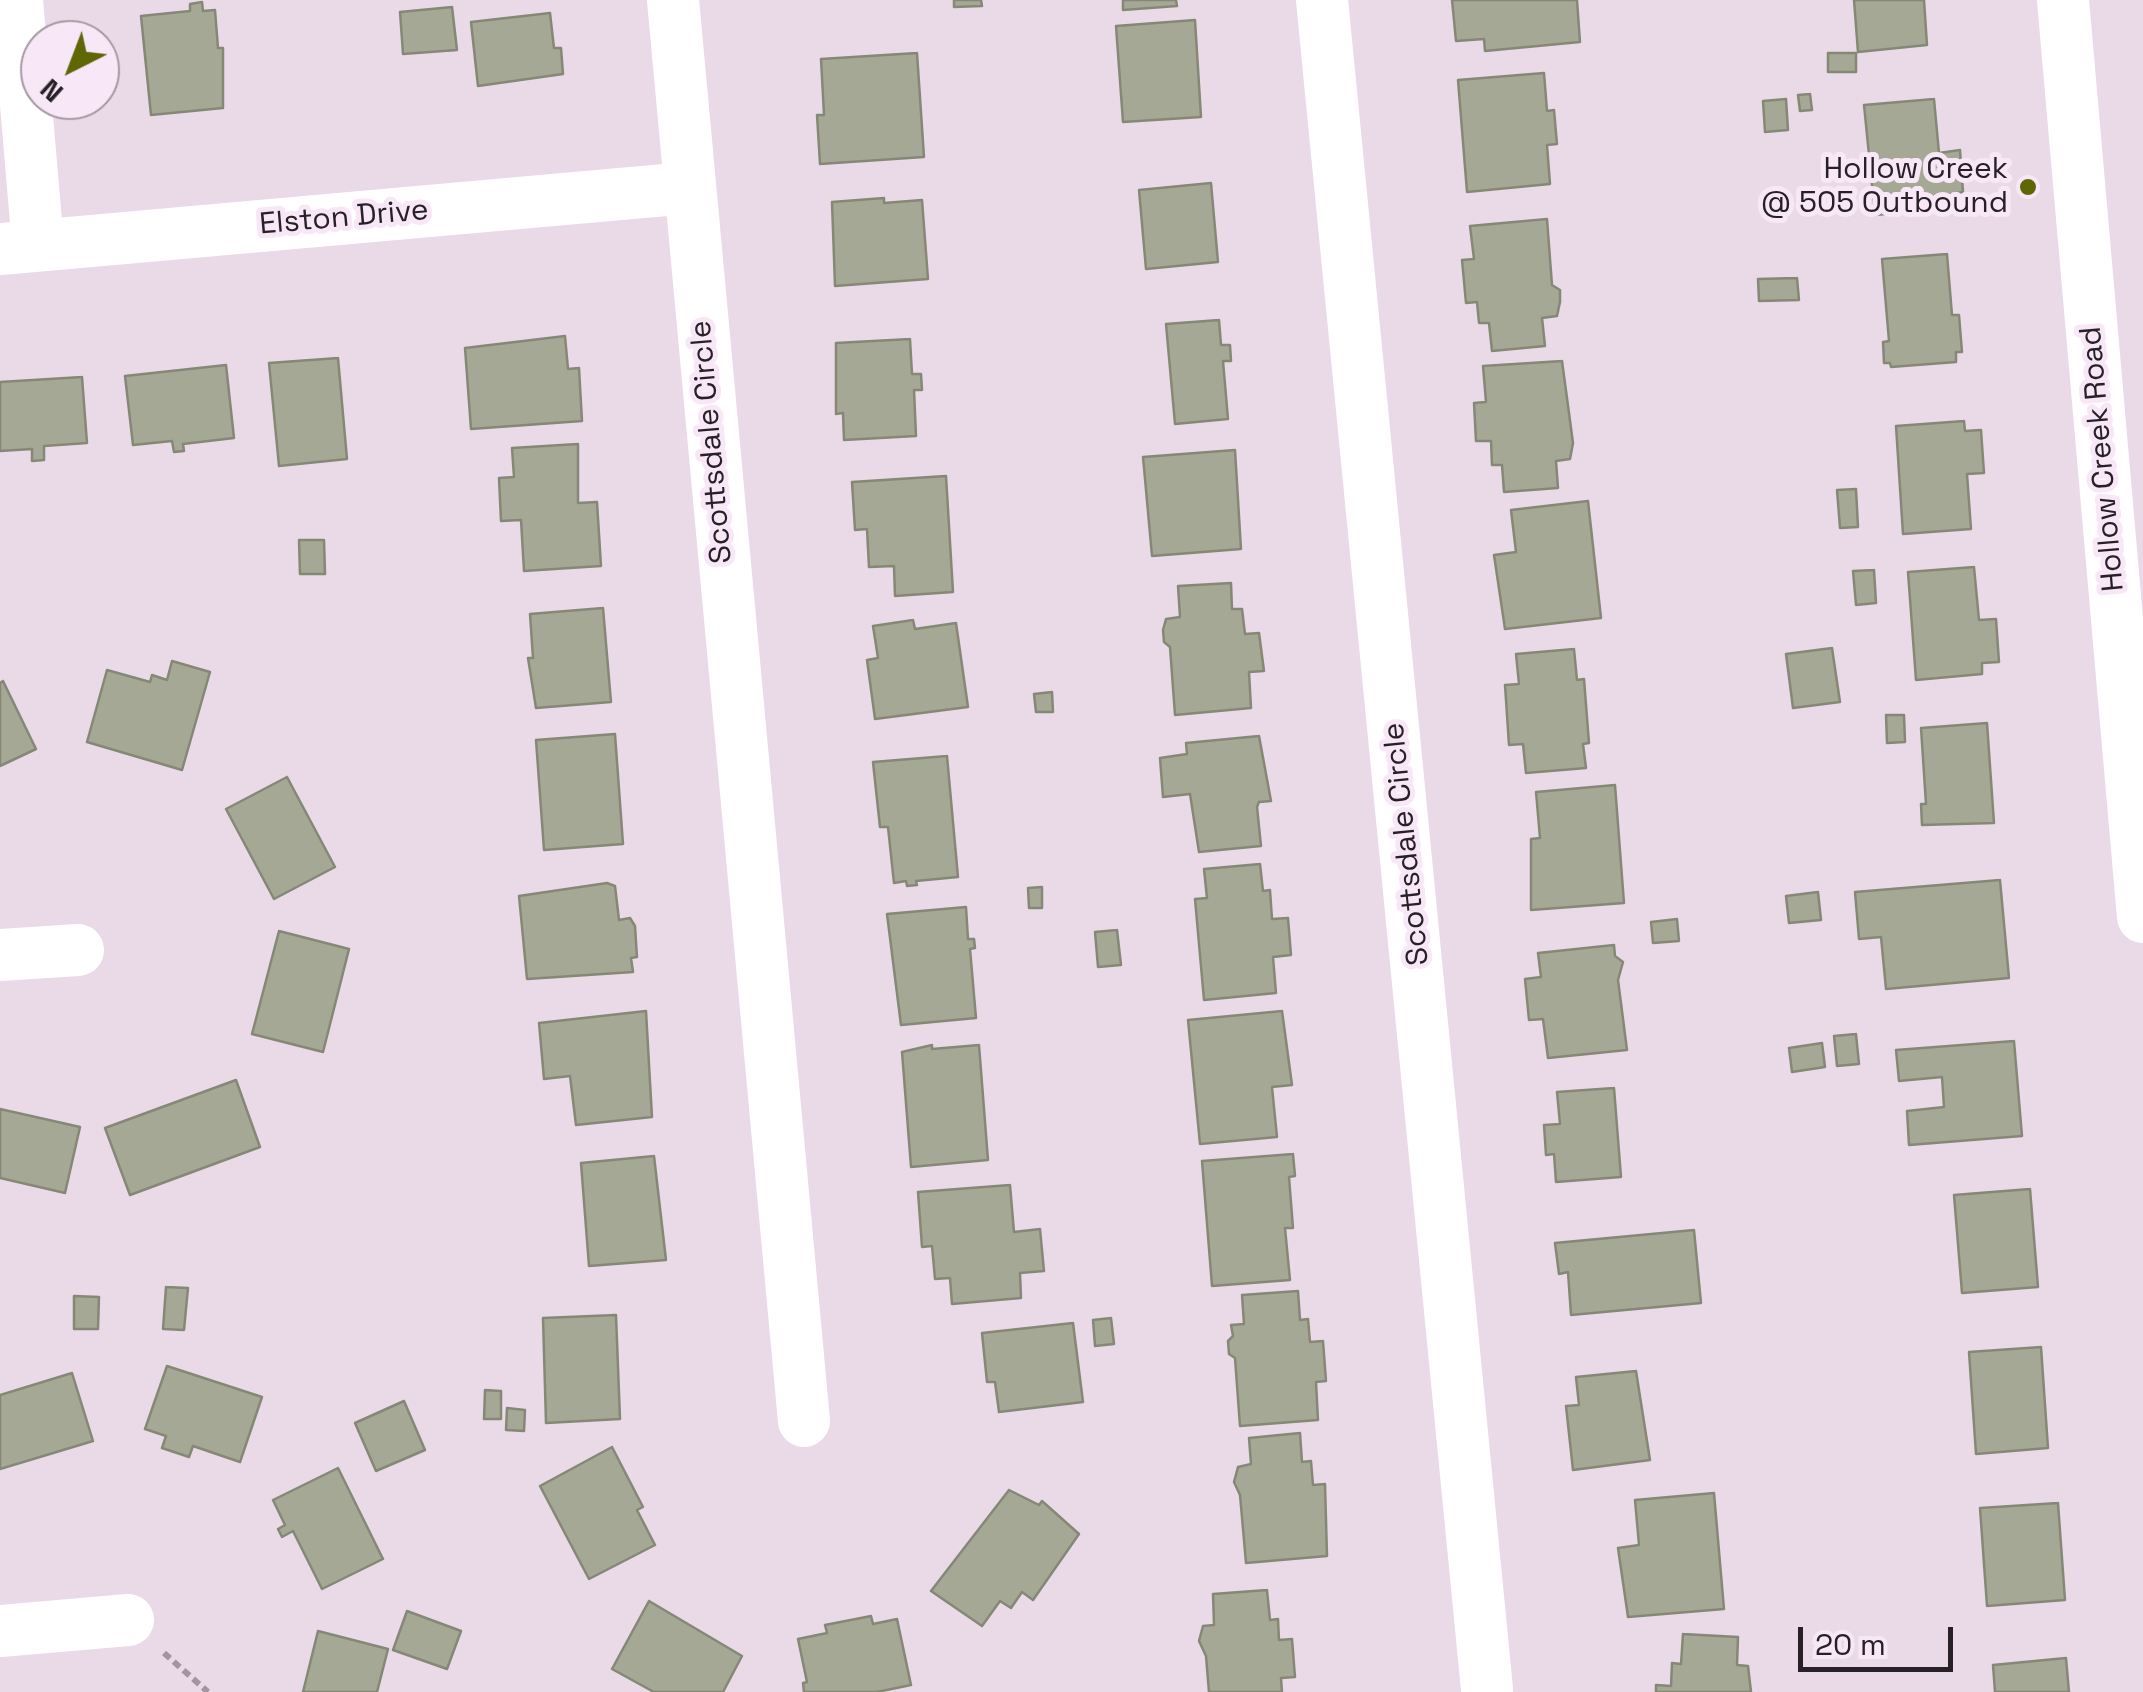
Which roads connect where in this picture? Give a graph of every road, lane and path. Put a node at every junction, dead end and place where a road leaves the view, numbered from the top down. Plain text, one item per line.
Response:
1 (17, 0) edge
2 (673, 0) edge
3 (1322, 0) edge
4 (2063, 0) edge
5 (688, 188) junction
6 (19, 247) edge
7 (2124, 484) edge
8 (2143, 917) edge
9 (78, 950) dead end
10 (0, 955) edge
11 (804, 1420) dead end
12 (128, 1620) dead end
13 (0, 1632) edge
14 (1487, 1689) dead end

1 - 6 street
2 - 5 street, Scottsdale Circle
3 - 14 street, Scottsdale Circle
4 - 7 street, Hollow Creek Road
5 - 6 street, Elston Drive
5 - 11 street, Scottsdale Circle
7 - 8 street, Hollow Creek Road
9 - 10 street
12 - 13 street

